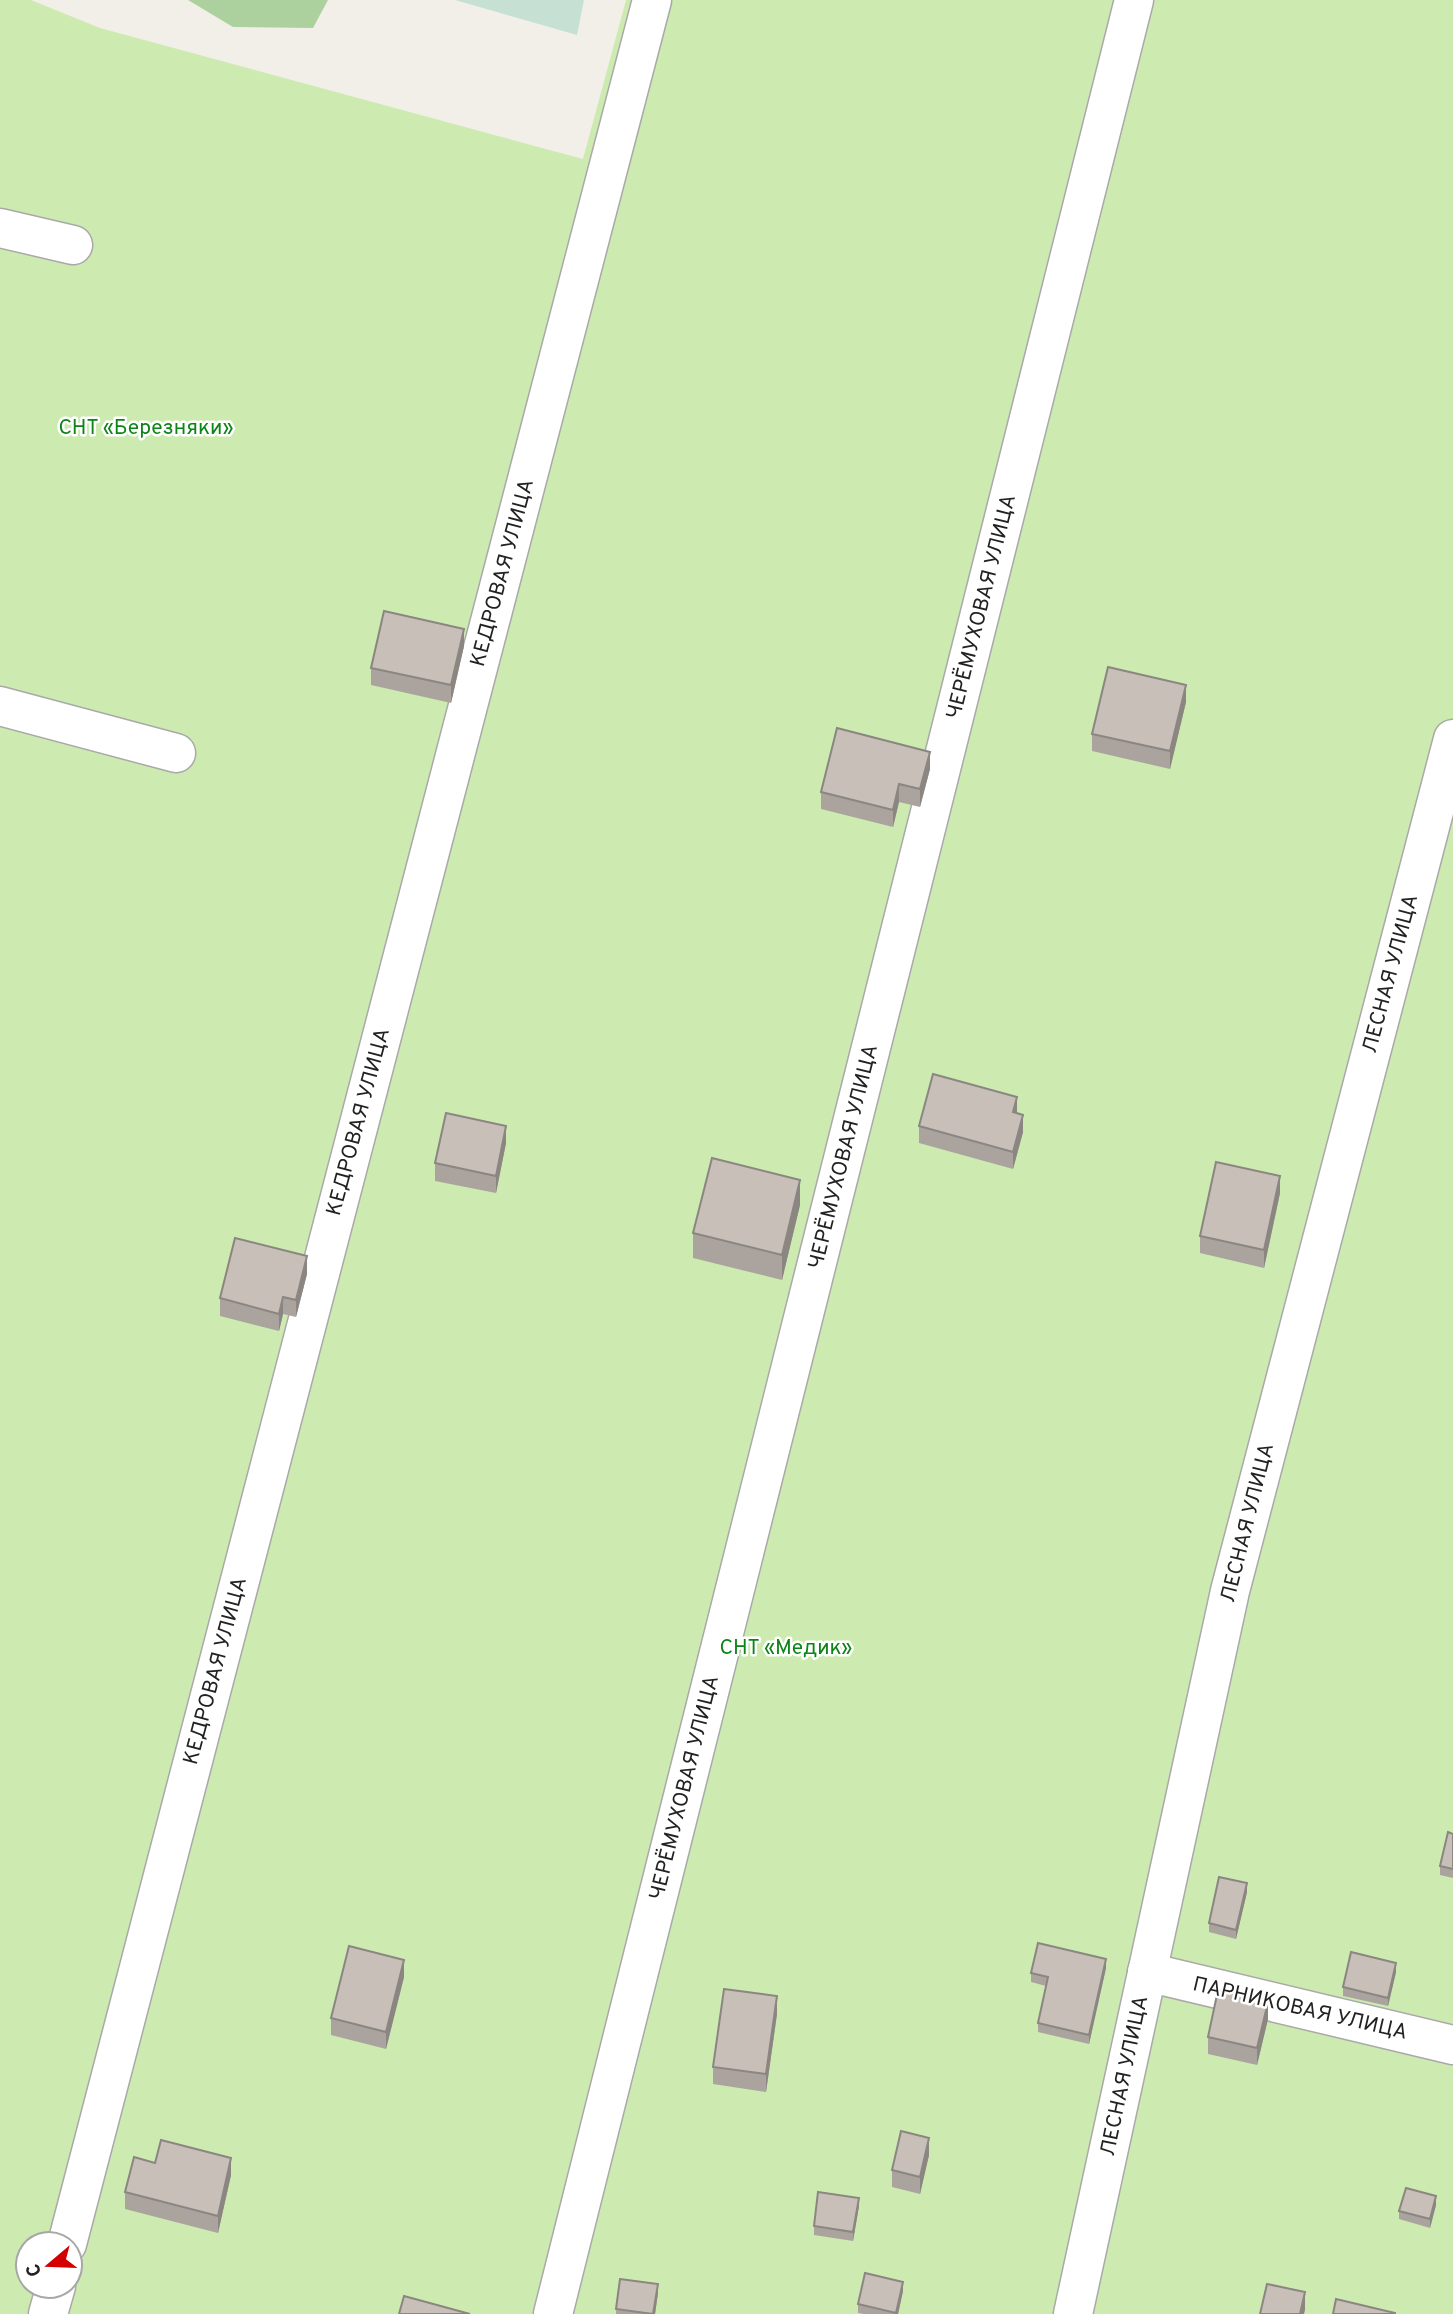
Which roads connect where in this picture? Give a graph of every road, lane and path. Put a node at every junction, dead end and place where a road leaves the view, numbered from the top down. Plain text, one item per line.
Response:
1 (652, 0) edge
2 (1134, 0) edge
3 (0, 228) edge
4 (73, 245) dead end
5 (0, 706) edge
6 (1453, 739) edge
7 (176, 753) dead end
8 (1147, 1972) junction
9 (1453, 2045) edge
10 (70, 2230) edge
11 (553, 2314) edge
12 (1073, 2314) edge

1 - 10 street, КЕДРОВАЯ УЛИЦА
2 - 11 street, ЧЕРЁМУХОВАЯ УЛИЦА
3 - 4 street
5 - 7 street
6 - 8 street, ЛЕСНАЯ УЛИЦА
8 - 9 street, ПАРНИКОВАЯ УЛИЦА
8 - 12 street, ЛЕСНАЯ УЛИЦА

